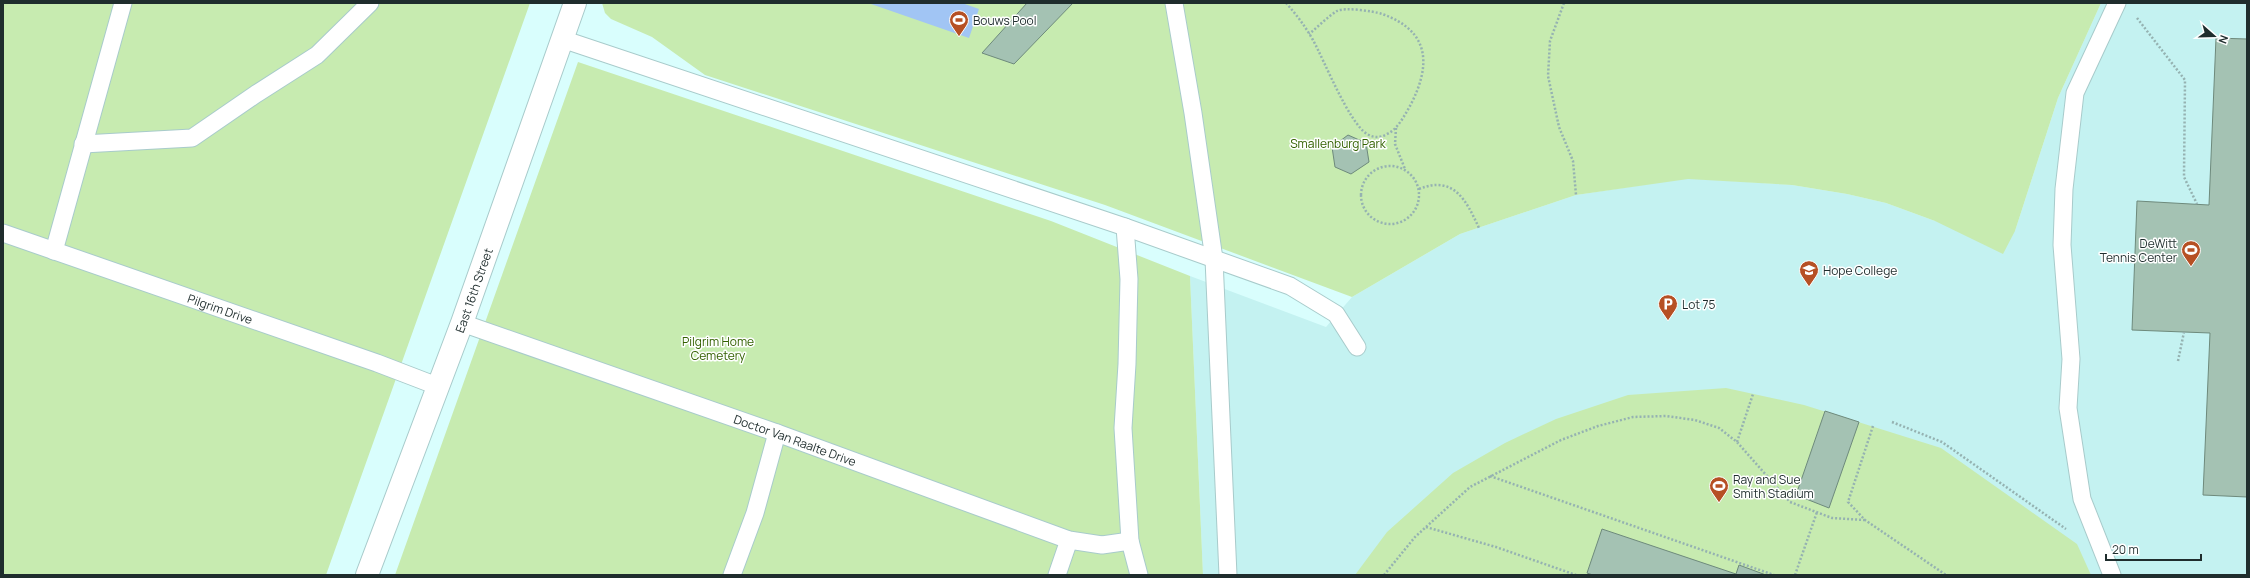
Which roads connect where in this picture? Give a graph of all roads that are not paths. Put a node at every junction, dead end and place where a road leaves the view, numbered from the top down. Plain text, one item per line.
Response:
1 (123, 3) edge
2 (370, 3) edge
3 (575, 3) edge
4 (1174, 3) edge
5 (2117, 3) edge
6 (562, 39) junction
7 (83, 144) junction
8 (1125, 227) junction
9 (3, 233) edge
10 (54, 251) junction
11 (1214, 258) junction
12 (462, 323) junction
13 (1357, 347) dead end
14 (437, 386) junction
15 (777, 433) junction
16 (1069, 540) junction
17 (1130, 541) junction
18 (367, 575) edge
19 (732, 575) edge
20 (1057, 575) edge
21 (1139, 575) edge
22 (1228, 575) edge
23 (2112, 575) edge

1 - 7 lane
2 - 7 lane
3 - 6 main road, East 16th Street
4 - 11 lane
5 - 23 lane
6 - 8 lane
6 - 12 main road, East 16th Street
7 - 10 lane
8 - 11 lane
8 - 17 lane
9 - 10 lane, Pilgrim Drive
10 - 14 lane, Pilgrim Drive
11 - 13 lane
11 - 22 lane
12 - 14 main road, East 16th Street
12 - 15 lane, Doctor Van Raalte Drive
14 - 18 main road, East 16th Street
15 - 16 lane, Doctor Van Raalte Drive
15 - 19 lane
16 - 17 lane, Doctor Van Raalte Drive
16 - 20 lane
17 - 21 lane

